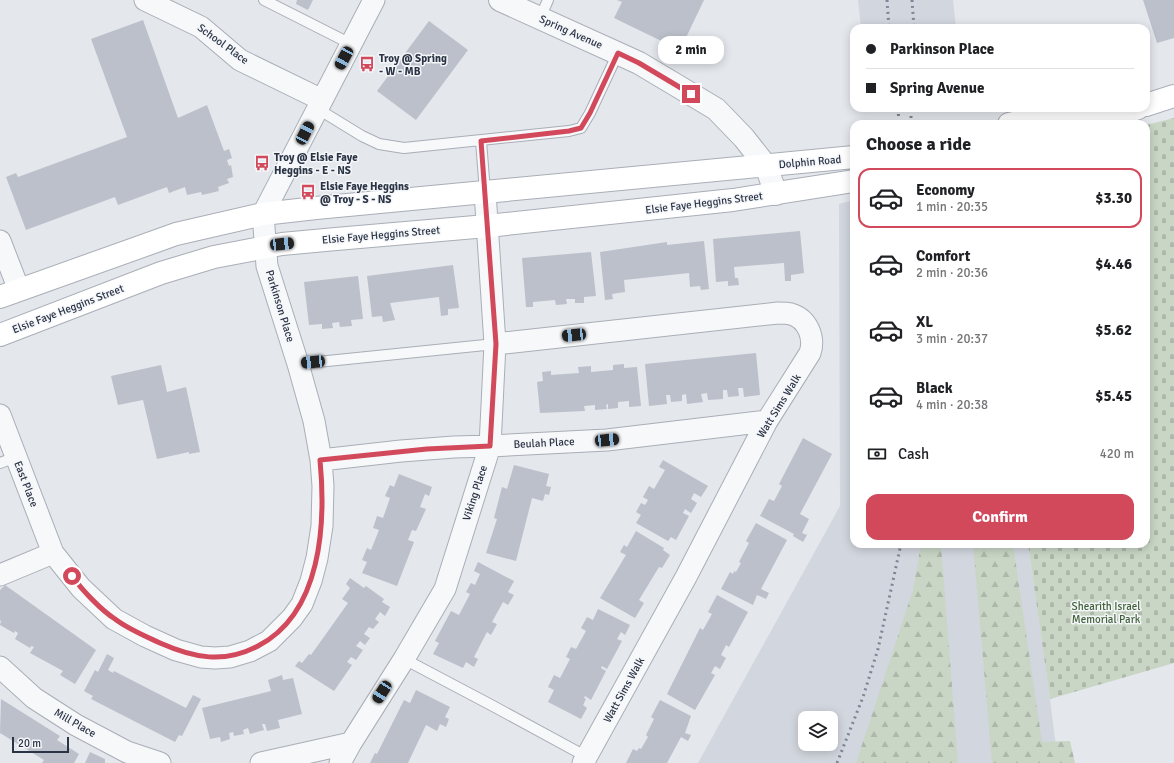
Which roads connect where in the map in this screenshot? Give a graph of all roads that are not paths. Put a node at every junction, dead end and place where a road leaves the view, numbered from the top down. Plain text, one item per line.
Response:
1 (145, 0) edge
2 (264, 0) edge
3 (374, 0) edge
4 (500, 0) edge
5 (544, 9) edge
6 (351, 44) junction
7 (618, 53) junction
8 (320, 104) junction
9 (1062, 112) edge
10 (1126, 112) edge
11 (1027, 120) edge
12 (1104, 120) edge
13 (481, 141) junction
14 (850, 157) edge
15 (766, 166) junction
16 (850, 182) edge
17 (485, 192) junction
18 (776, 194) junction
19 (263, 214) junction
20 (487, 226) junction
21 (0, 242) edge
22 (266, 247) junction
23 (9, 294) edge
24 (0, 335) edge
25 (496, 344) junction
26 (298, 364) junction
27 (0, 415) edge
28 (767, 421) junction
29 (490, 446) junction
30 (8, 460) edge
31 (320, 460) junction
32 (53, 553) junction
33 (0, 575) edge
34 (404, 659) junction
35 (0, 667) edge
36 (351, 743) junction
37 (585, 760) edge
38 (160, 763) edge
39 (261, 763) edge
40 (340, 763) edge

1 - 8 street, School Place
2 - 6 lane
3 - 6 street
4 - 5 street, Spring Avenue
5 - 7 street, Spring Avenue
6 - 8 street
7 - 13 lane
7 - 15 street, Spring Avenue
8 - 13 lane
8 - 19 street
9 - 11 main road
10 - 12 main road
13 - 17 lane
14 - 15 main road, Dolphin Road
15 - 17 main road
15 - 18 street, Spring Avenue
16 - 18 main road
17 - 19 main road
17 - 20 street, Viking Place
18 - 20 main road, Elsie Faye Heggins Street
19 - 22 street, Parkinson Place
19 - 23 main road
20 - 22 main road, Elsie Faye Heggins Street
20 - 25 street, Viking Place
21 - 23 street
22 - 24 main road, Elsie Faye Heggins Street
22 - 26 street, Parkinson Place
25 - 26 lane
25 - 28 street, Watt Sims Walk
25 - 29 street, Viking Place
26 - 31 street, Parkinson Place
27 - 30 street, East Place
28 - 29 street, Beulah Place
28 - 37 street, Watt Sims Walk
29 - 31 street, Beulah Place
29 - 34 street, Viking Place
30 - 32 street, East Place
31 - 32 street, Parkinson Place
32 - 33 street
34 - 36 street, Viking Place
34 - 37 lane
35 - 38 street, Mill Place
36 - 39 street
36 - 40 street, Viking Place

